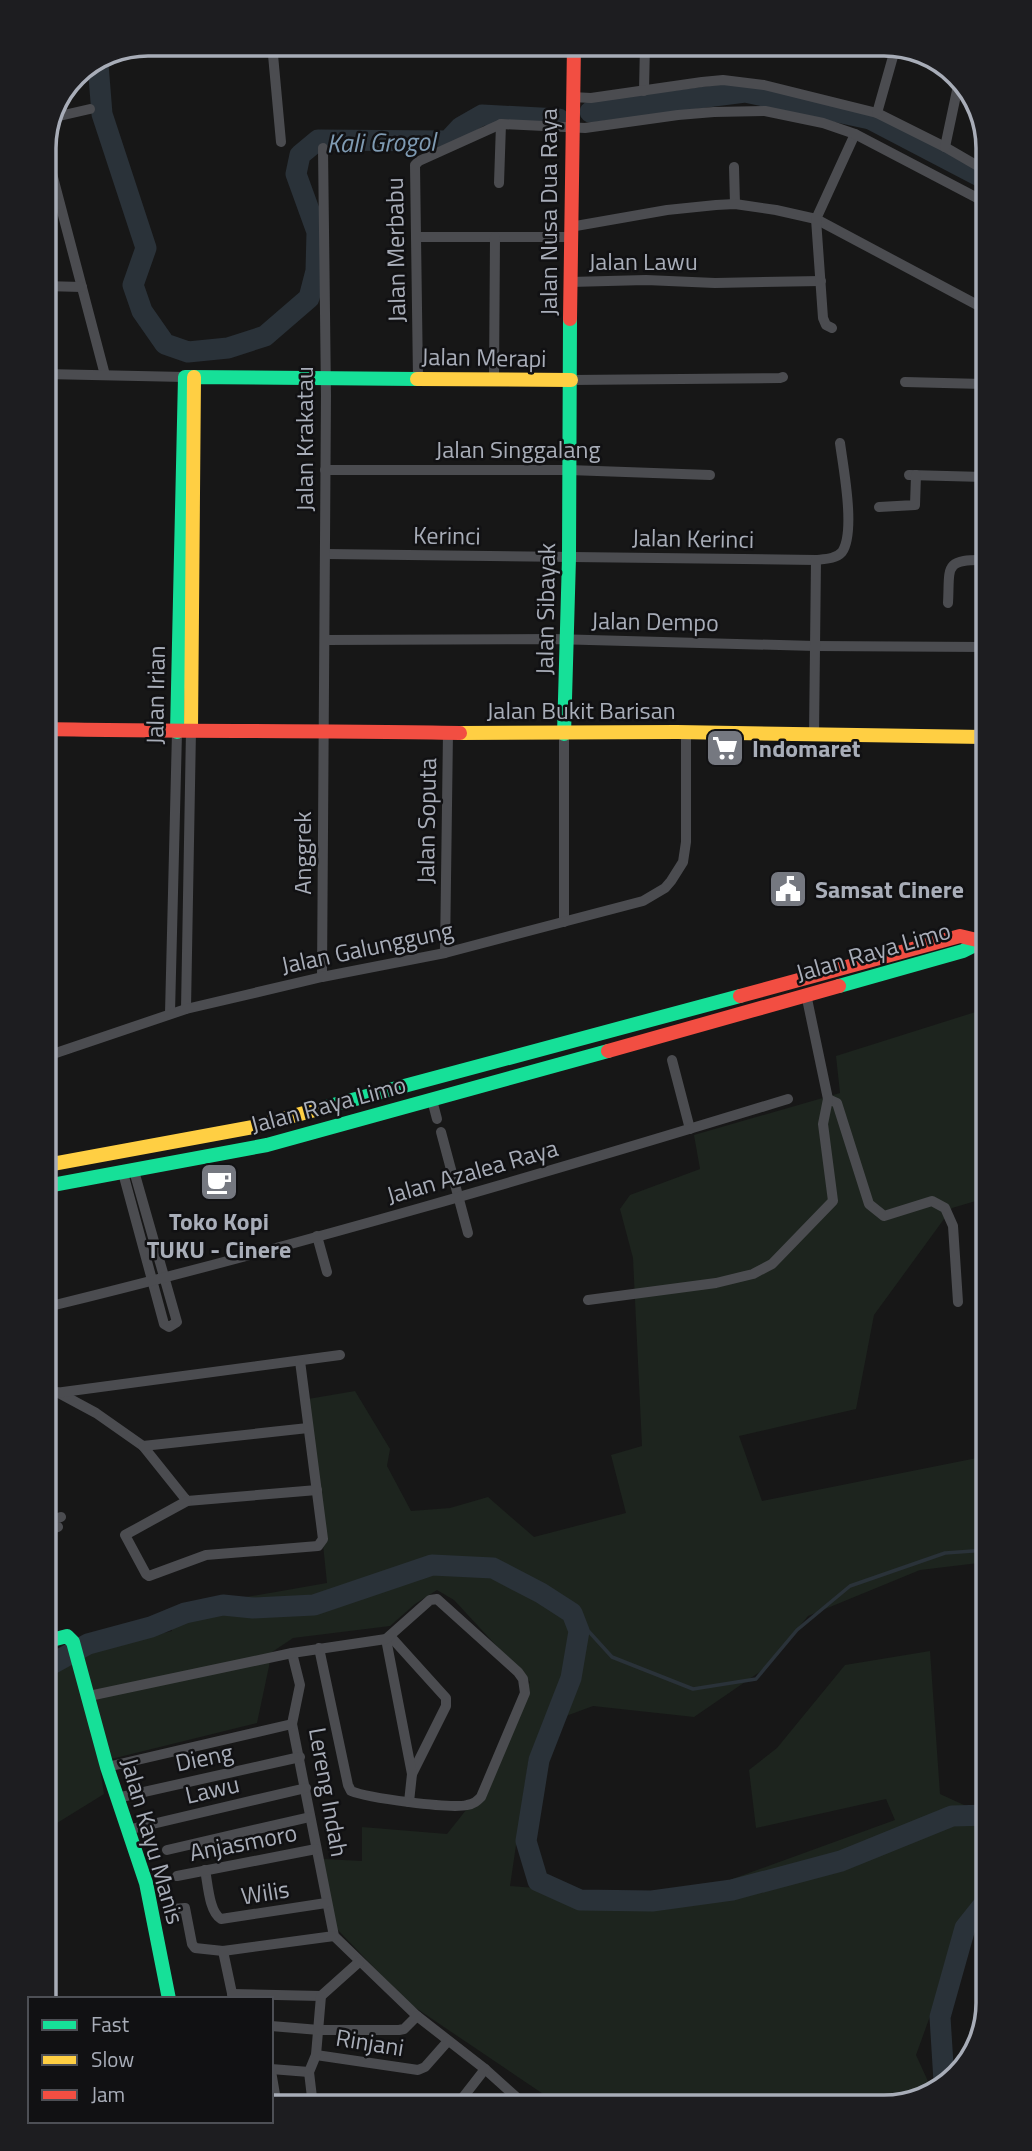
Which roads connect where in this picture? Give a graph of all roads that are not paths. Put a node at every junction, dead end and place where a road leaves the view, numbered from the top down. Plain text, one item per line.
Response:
1 (273, 56) edge
2 (574, 56) edge
3 (645, 56) edge
4 (893, 57) edge
5 (645, 91) junction
6 (957, 92) edge
7 (572, 97) junction
8 (90, 109) dead end
9 (877, 113) junction
10 (62, 115) edge
11 (500, 124) junction
12 (572, 129) junction
13 (855, 134) junction
14 (281, 142) dead end
15 (945, 147) junction
16 (323, 148) dead end
17 (976, 165) edge
18 (734, 167) dead end
19 (499, 183) dead end
20 (56, 190) edge
21 (976, 197) edge
22 (735, 204) junction
23 (56, 205) edge
24 (60, 205) junction
25 (816, 219) junction
26 (570, 232) junction
27 (416, 237) junction
28 (495, 237) junction
29 (821, 281) junction
30 (570, 282) junction
31 (56, 287) edge
32 (82, 288) junction
33 (976, 305) edge
34 (832, 328) dead end
35 (56, 374) edge
36 (105, 375) junction
37 (190, 377) junction
38 (783, 377) dead end
39 (326, 378) junction
40 (418, 379) junction
41 (494, 380) junction
42 (570, 380) junction
43 (905, 382) dead end
44 (976, 384) edge
45 (840, 443) dead end
46 (325, 470) junction
47 (569, 470) junction
48 (710, 475) dead end
49 (976, 477) edge
50 (879, 508) dead end
51 (326, 554) junction
52 (569, 558) junction
53 (816, 560) junction
54 (976, 560) edge
55 (947, 603) dead end
56 (326, 640) junction
57 (567, 640) junction
58 (815, 646) junction
59 (976, 647) edge
60 (56, 729) edge
61 (325, 730) junction
62 (184, 731) junction
63 (448, 732) junction
64 (686, 732) junction
65 (564, 734) junction
66 (814, 735) junction
67 (976, 737) edge
68 (564, 922) junction
69 (976, 939) edge
70 (976, 944) edge
71 (445, 953) junction
72 (323, 977) junction
73 (767, 988) junction
74 (806, 994) junction
75 (772, 1004) junction
76 (186, 1009) junction
77 (170, 1013) junction
78 (56, 1053) edge
79 (672, 1059) dead end
80 (456, 1073) junction
81 (461, 1091) junction
82 (788, 1099) dead end
83 (828, 1099) junction
84 (432, 1100) junction
85 (438, 1119) dead end
86 (690, 1129) junction
87 (441, 1132) dead end
88 (56, 1163) edge
89 (128, 1172) junction
90 (56, 1184) edge
91 (459, 1198) junction
92 (468, 1233) dead end
93 (317, 1236) junction
94 (327, 1272) dead end
95 (165, 1278) junction
96 (152, 1281) junction
97 (589, 1300) dead end
98 (958, 1302) dead end
99 (56, 1305) edge
100 (340, 1355) dead end
101 (300, 1361) junction
102 (56, 1392) edge
103 (56, 1395) edge
104 (308, 1428) junction
105 (143, 1446) junction
106 (317, 1490) junction
107 (187, 1501) junction
108 (388, 1638) junction
109 (56, 1639) edge
110 (319, 1648) junction
111 (292, 1653) junction
112 (89, 1696) junction
113 (292, 1724) junction
114 (300, 1757) junction
115 (107, 1767) junction
116 (412, 1774) junction
117 (306, 1788) junction
118 (117, 1798) junction
119 (409, 1802) junction
120 (310, 1817) junction
121 (127, 1830) junction
122 (316, 1849) junction
123 (167, 1850) dead end
124 (205, 1870) junction
125 (177, 1876) dead end
126 (326, 1903) junction
127 (172, 1909) dead end
128 (334, 1936) junction
129 (223, 1951) junction
130 (359, 1962) junction
131 (232, 1996) edge
132 (321, 1996) junction
133 (169, 1997) edge
134 (417, 2016) junction
135 (273, 2026) edge
136 (319, 2029) junction
137 (448, 2041) junction
138 (316, 2055) junction
139 (485, 2069) junction
140 (273, 2070) edge
141 (309, 2072) junction
142 (311, 2095) edge
143 (465, 2095) edge
144 (514, 2095) edge

1 - 14 street
2 - 7 street, Jalan Nusa Dua Raya
3 - 5 street
4 - 9 street
5 - 7 street
5 - 9 street
6 - 15 street
7 - 12 street, Jalan Nusa Dua Raya
8 - 10 street
9 - 15 street
11 - 12 street
11 - 19 street
11 - 27 street, Jalan Merbabu
12 - 13 street
12 - 26 street, Jalan Nusa Dua Raya
13 - 21 street
13 - 25 street
15 - 17 street
16 - 39 street, Jalan Krakatau
18 - 22 street
20 - 24 street
22 - 25 street
22 - 26 street
23 - 24 street
24 - 32 street
25 - 29 street
25 - 33 street
26 - 28 street
26 - 30 street, Jalan Nusa Dua Raya
27 - 28 street
27 - 40 street, Jalan Merbabu
28 - 41 street
29 - 30 street, Jalan Lawu
29 - 34 street
30 - 42 street, Jalan Nusa Dua Raya
31 - 32 street
32 - 36 street
35 - 36 street
36 - 37 street
37 - 39 street, Jalan Merapi
37 - 62 street, Jalan Irian
38 - 42 street, Jalan Merapi
39 - 40 street, Jalan Merapi
39 - 46 street, Jalan Krakatau
40 - 41 street, Jalan Merapi
41 - 42 street, Jalan Merapi
42 - 47 street, Jalan Sibayak
43 - 44 street
45 - 53 street
46 - 47 street, Jalan Singgalang
46 - 51 street, Jalan Krakatau
47 - 48 street, Jalan Singgalang
47 - 52 street, Jalan Sibayak
49 - 50 street
51 - 52 street, Kerinci
51 - 56 street, Jalan Krakatau
52 - 53 street, Jalan Kerinci
52 - 57 street, Jalan Sibayak
53 - 58 street
54 - 55 street
56 - 57 street, Jalan Dempo
56 - 61 street, Jalan Krakatau
57 - 58 street, Jalan Dempo
57 - 65 street, Jalan Sibayak
58 - 59 street, Jalan Dempo
58 - 66 street
60 - 62 street, Jalan Bukit Barisan
61 - 62 street, Jalan Bukit Barisan
61 - 63 street, Jalan Bukit Barisan
61 - 72 street, Anggrek
62 - 76 street, Jalan Irian
62 - 77 street, Jalan Irian
63 - 65 street, Jalan Bukit Barisan
63 - 71 street, Jalan Soputa
64 - 65 street, Jalan Bukit Barisan
64 - 66 street, Jalan Bukit Barisan
64 - 68 street, Jalan Galunggung
65 - 68 street, Jalan Sibayak
66 - 67 street, Jalan Bukit Barisan
68 - 71 street, Jalan Galunggung
69 - 73 street, Jalan Raya Limo
70 - 74 street, Jalan Raya Limo
71 - 72 street, Jalan Galunggung
72 - 76 street, Jalan Galunggung
73 - 75 street
73 - 80 street, Jalan Raya Limo
74 - 75 street, Jalan Raya Limo
74 - 83 street
75 - 81 street, Jalan Raya Limo
76 - 77 street, Jalan Galunggung
77 - 78 street, Jalan Galunggung
79 - 86 street
80 - 81 street
80 - 88 street, Jalan Raya Limo
81 - 84 street, Jalan Raya Limo
82 - 86 street, Jalan Azalea Raya
83 - 97 street
83 - 98 street
84 - 85 street
84 - 89 street, Jalan Raya Limo
86 - 91 street, Jalan Azalea Raya
87 - 91 street
89 - 90 street, Jalan Raya Limo
89 - 95 street
89 - 96 street
91 - 92 street
91 - 93 street, Jalan Azalea Raya
93 - 94 street
93 - 95 street, Jalan Azalea Raya
95 - 96 street, Jalan Azalea Raya
95 - 96 street
96 - 99 street, Jalan Azalea Raya
100 - 101 street
101 - 102 street
101 - 104 street
103 - 105 street
104 - 105 street
104 - 106 street
105 - 107 street
106 - 107 street
106 - 107 street
108 - 110 street
108 - 116 street
108 - 116 street
108 - 119 street
109 - 112 street
110 - 111 street
110 - 119 street
111 - 112 street
111 - 113 street, Lereng Indah
112 - 115 street, Jalan Kayu Manis
113 - 114 street, Lereng Indah
113 - 115 street
114 - 117 street, Lereng Indah
114 - 118 street, Dieng
115 - 118 street, Jalan Kayu Manis
116 - 119 street
117 - 120 street, Lereng Indah
117 - 121 street, Lawu
118 - 121 street, Jalan Kayu Manis
120 - 122 street, Lereng Indah
120 - 123 street
121 - 133 street, Jalan Kayu Manis
122 - 124 street, Anjasmoro
122 - 126 street, Lereng Indah
124 - 125 street, Anjasmoro
124 - 126 street, Wilis
126 - 128 street, Lereng Indah
127 - 129 street
128 - 129 street
128 - 130 street
129 - 131 street
130 - 132 street
130 - 134 street
131 - 132 street
132 - 136 street
134 - 136 street
134 - 137 street
135 - 136 street
136 - 138 street
137 - 138 street, Rinjani
137 - 139 street
138 - 141 street
139 - 143 street
139 - 144 street
140 - 141 street
141 - 142 street

